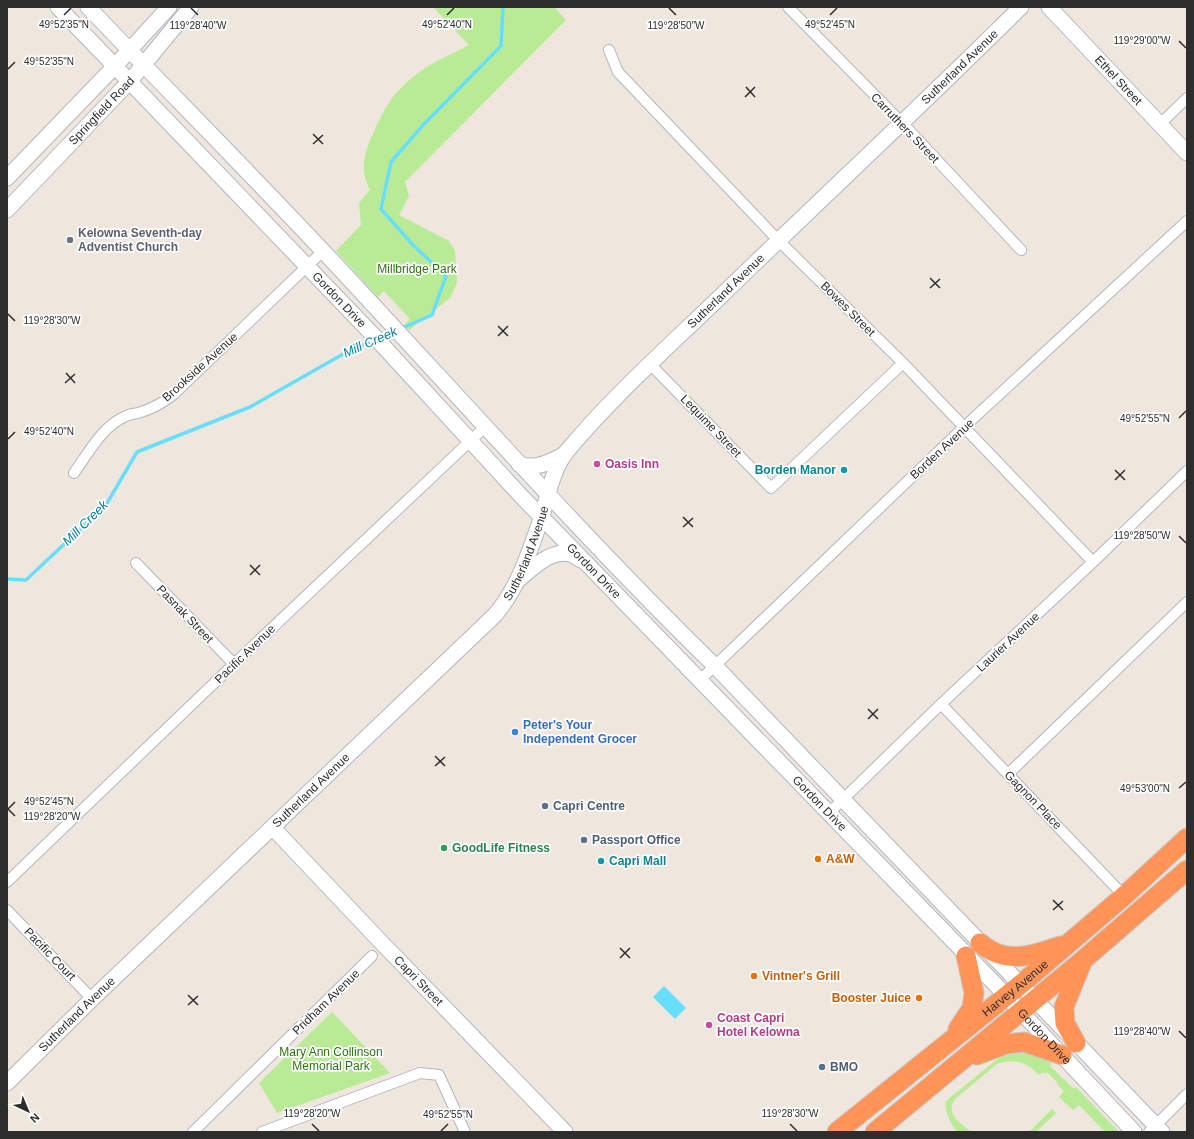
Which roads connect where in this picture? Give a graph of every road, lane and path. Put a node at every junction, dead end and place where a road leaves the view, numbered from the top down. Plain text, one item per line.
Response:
1 (58, 7) edge
2 (88, 7) edge
3 (169, 7) edge
4 (190, 7) edge
5 (788, 7) edge
6 (1021, 7) edge
7 (1049, 7) edge
8 (130, 50) junction
9 (609, 50) dead end
10 (144, 65) junction
11 (116, 66) junction
12 (130, 81) junction
13 (1187, 98) edge
14 (901, 123) junction
15 (1160, 125) junction
16 (1187, 153) edge
17 (7, 178) edge
18 (7, 210) edge
19 (1187, 221) edge
20 (778, 240) junction
21 (1021, 250) dead end
22 (323, 251) junction
23 (307, 266) junction
24 (903, 363) junction
25 (650, 364) junction
26 (485, 427) junction
27 (964, 427) junction
28 (470, 441) junction
29 (565, 454) junction
30 (519, 464) junction
31 (1187, 471) edge
32 (74, 473) dead end
33 (548, 494) junction
34 (541, 516) junction
35 (1093, 562) junction
36 (136, 563) dead end
37 (588, 565) junction
38 (518, 580) junction
39 (1187, 602) edge
40 (234, 664) junction
41 (715, 666) junction
42 (700, 680) junction
43 (941, 704) junction
44 (1008, 774) junction
45 (843, 801) junction
46 (830, 813) junction
47 (273, 828) junction
48 (1187, 838) edge
49 (1187, 870) edge
50 (7, 882) edge
51 (1124, 896) junction
52 (7, 910) edge
53 (1070, 943) junction
54 (973, 949) junction
55 (372, 956) dead end
56 (1083, 960) junction
57 (1013, 991) junction
58 (92, 999) junction
59 (1028, 1006) junction
60 (950, 1042) junction
61 (1076, 1043) junction
62 (1062, 1055) junction
63 (962, 1061) junction
64 (7, 1083) edge
65 (1187, 1094) edge
66 (1155, 1130) edge
67 (193, 1132) edge
68 (262, 1132) edge
69 (465, 1132) edge
70 (565, 1132) edge
71 (837, 1132) edge
72 (875, 1132) edge
73 (1134, 1132) edge

1 - 11 main road, Gordon Drive
2 - 8 main road, Gordon Drive
3 - 8 main road, Springfield Road
4 - 10 main road, Springfield Road
5 - 14 street, Carruthers Street
6 - 14 main road, Sutherland Avenue
7 - 15 main road, Ethel Street
8 - 10 main road, Gordon Drive
8 - 11 main road, Springfield Road
9 - 20 street, Bowes Street
10 - 12 main road, Springfield Road
10 - 22 main road, Gordon Drive
11 - 12 main road, Gordon Drive
11 - 17 main road, Springfield Road
12 - 18 main road, Springfield Road
12 - 23 main road, Gordon Drive
13 - 15 street
14 - 20 main road, Sutherland Avenue
14 - 21 street, Carruthers Street
15 - 16 main road, Ethel Street
19 - 27 street, Borden Avenue
20 - 24 street, Bowes Street
20 - 25 main road, Sutherland Avenue
22 - 23 street, Brookside Avenue
22 - 26 main road, Gordon Drive
23 - 28 main road, Gordon Drive
23 - 32 street, Brookside Avenue
24 - 25 street, Lequime Street
24 - 27 street, Bowes Street
25 - 29 main road, Sutherland Avenue
26 - 28 street, Pacific Avenue
26 - 30 main road, Gordon Drive
27 - 35 street, Bowes Street
27 - 41 street, Borden Avenue
28 - 34 main road, Gordon Drive
28 - 40 street, Pacific Avenue
29 - 30 main road
29 - 33 main road, Sutherland Avenue
30 - 33 main road, Gordon Drive
31 - 35 street, Laurier Avenue
33 - 34 main road, Sutherland Avenue
33 - 41 main road, Gordon Drive
34 - 37 main road, Gordon Drive
34 - 38 main road, Sutherland Avenue
35 - 43 street, Laurier Avenue
36 - 40 street, Pasnak Street
37 - 38 main road
37 - 42 main road, Gordon Drive
38 - 47 main road, Sutherland Avenue
39 - 44 street
40 - 50 street, Pacific Avenue
41 - 42 street, Borden Avenue
41 - 45 main road, Gordon Drive
42 - 46 main road, Gordon Drive
43 - 44 street, Gagnon Place
43 - 45 street, Laurier Avenue
44 - 51 street, Gagnon Place
45 - 46 street, Laurier Avenue
45 - 54 main road, Gordon Drive
46 - 54 main road, Gordon Drive
47 - 58 main road, Sutherland Avenue
47 - 70 main road, Capri Street
48 - 51 highway, Harvey Avenue
49 - 56 highway, Harvey Avenue
51 - 53 highway, Harvey Avenue
52 - 58 street, Pacific Court
53 - 54 highway
53 - 57 highway, Harvey Avenue
54 - 57 main road, Gordon Drive
54 - 60 highway
55 - 67 street, Pridham Avenue
56 - 59 highway, Harvey Avenue
56 - 61 highway
57 - 59 main road, Gordon Drive
57 - 60 highway, Harvey Avenue
58 - 64 main road, Sutherland Avenue
59 - 61 main road, Gordon Drive
59 - 62 main road, Gordon Drive
59 - 63 highway, Harvey Avenue
60 - 71 highway, Harvey Avenue
61 - 66 main road, Gordon Drive
62 - 63 highway
62 - 73 main road, Gordon Drive
63 - 72 highway, Harvey Avenue
65 - 66 street
68 - 69 street

